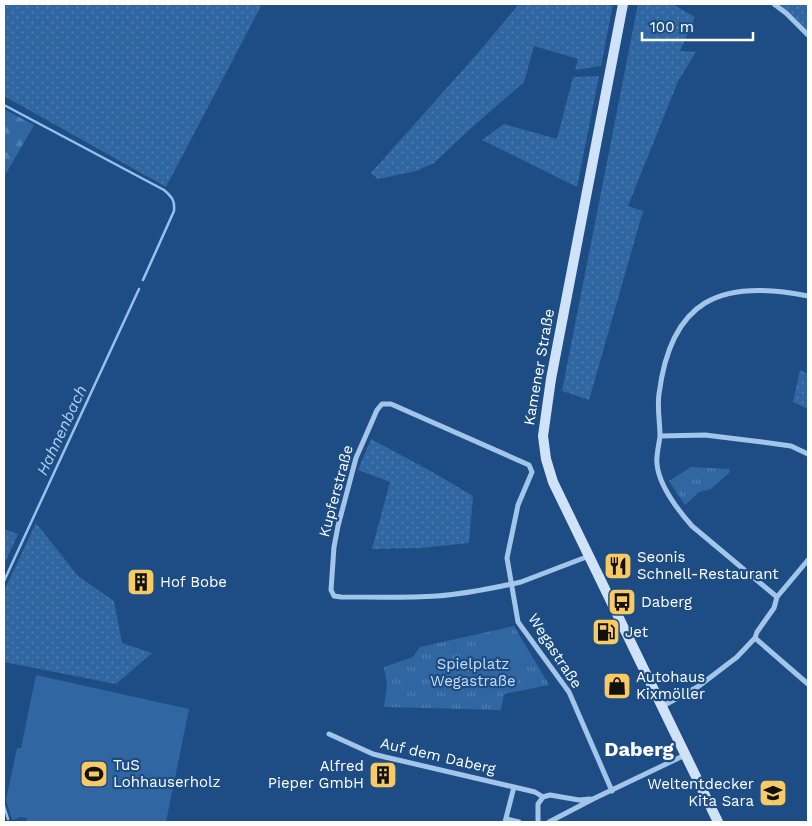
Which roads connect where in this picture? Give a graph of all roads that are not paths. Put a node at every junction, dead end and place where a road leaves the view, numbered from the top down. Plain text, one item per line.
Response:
1 (623, 4) edge
2 (774, 4) edge
3 (808, 35) edge
4 (808, 296) edge
5 (660, 436) junction
6 (808, 454) edge
7 (526, 463) joint
8 (589, 556) junction
9 (808, 560) edge
10 (511, 584) junction
11 (777, 598) junction
12 (755, 638) junction
13 (808, 684) edge
14 (663, 706) junction
15 (329, 734) dead end
16 (685, 755) junction
17 (514, 787) junction
18 (612, 791) junction
19 (543, 797) junction
20 (593, 799) junction
21 (506, 821) edge
22 (519, 822) edge
23 (538, 822) edge
24 (549, 822) edge
25 (718, 822) edge

1 - 8 main road, Kamener Straße
2 - 3 street
4 - 5 street
5 - 6 street
5 - 11 street
7 - 10 street, Wegastraße
7 - 10 street, Kupferstraße
8 - 10 street
8 - 14 main road, Kamener Straße
9 - 11 street
10 - 18 street, Wegastraße
11 - 12 street
12 - 13 street
12 - 14 street
14 - 16 main road, Kamener Straße
15 - 17 street, Auf dem Daberg
16 - 18 street, Auf dem Daberg
16 - 25 main road, Kamener Straße
17 - 19 street, Auf dem Daberg
17 - 21 street
18 - 20 street, Auf dem Daberg
19 - 20 street, Auf dem Daberg
19 - 23 street
20 - 24 street, Auf dem Daberg
21 - 22 street

